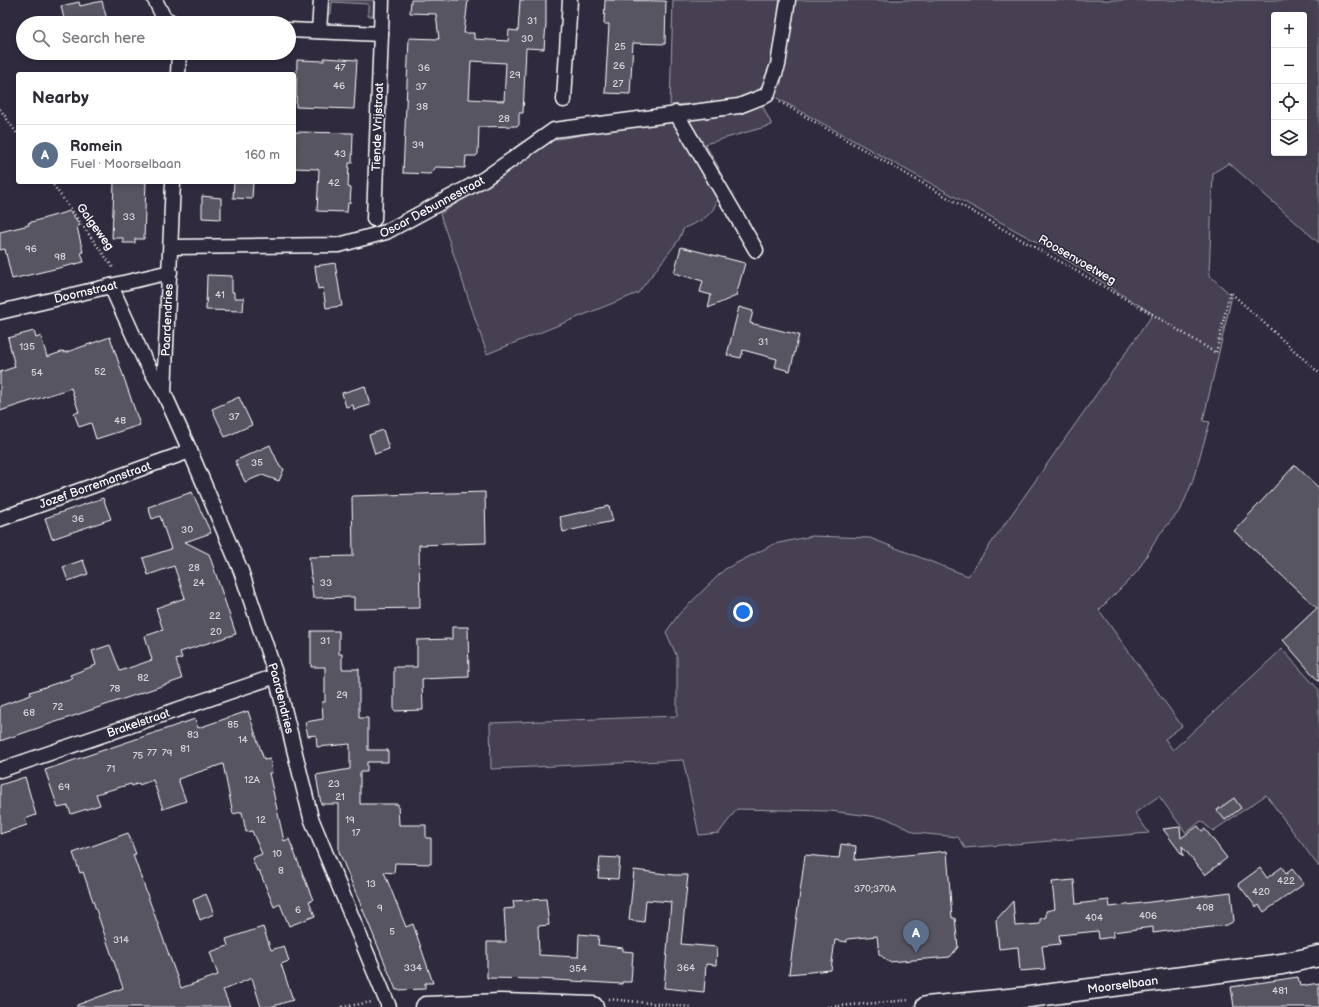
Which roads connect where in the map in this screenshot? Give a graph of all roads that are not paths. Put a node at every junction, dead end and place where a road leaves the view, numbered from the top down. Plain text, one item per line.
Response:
1 (155, 0) edge
2 (321, 0) edge
3 (382, 0) edge
4 (570, 0) edge
5 (788, 0) edge
6 (163, 16) edge
7 (296, 30) edge
8 (319, 31) junction
9 (381, 34) junction
10 (178, 60) edge
11 (178, 72) edge
12 (564, 100) dead end
13 (676, 113) junction
14 (173, 184) edge
15 (374, 220) dead end
16 (171, 247) junction
17 (756, 250) dead end
18 (170, 272) junction
19 (117, 284) junction
20 (0, 312) edge
21 (164, 393) junction
22 (190, 451) junction
23 (0, 519) edge
24 (276, 676) junction
25 (0, 770) edge
26 (1319, 956) edge
27 (389, 1007) edge
28 (426, 1007) edge
29 (593, 1007) edge
30 (926, 1007) edge

1 - 6 street
2 - 8 street
3 - 9 street, Tiende Vrijstraat
4 - 12 street
5 - 13 street, Oscar Debunnestraat
7 - 8 street
8 - 9 street
9 - 15 street, Tiende Vrijstraat
10 - 11 street
13 - 16 street, Oscar Debunnestraat
13 - 17 street
14 - 16 street, Paardendries
16 - 18 street, Paardendries
18 - 19 street, Doornstraat
18 - 21 street, Paardendries
19 - 20 street, Doornstraat
19 - 21 street, Paardendries
21 - 22 street, Paardendries
22 - 23 street, Jozef Borremanstraat
22 - 24 street, Paardendries
24 - 25 street, Brakelstraat
24 - 27 street, Paardendries
26 - 30 main road, Moorselbaan
28 - 29 main road

